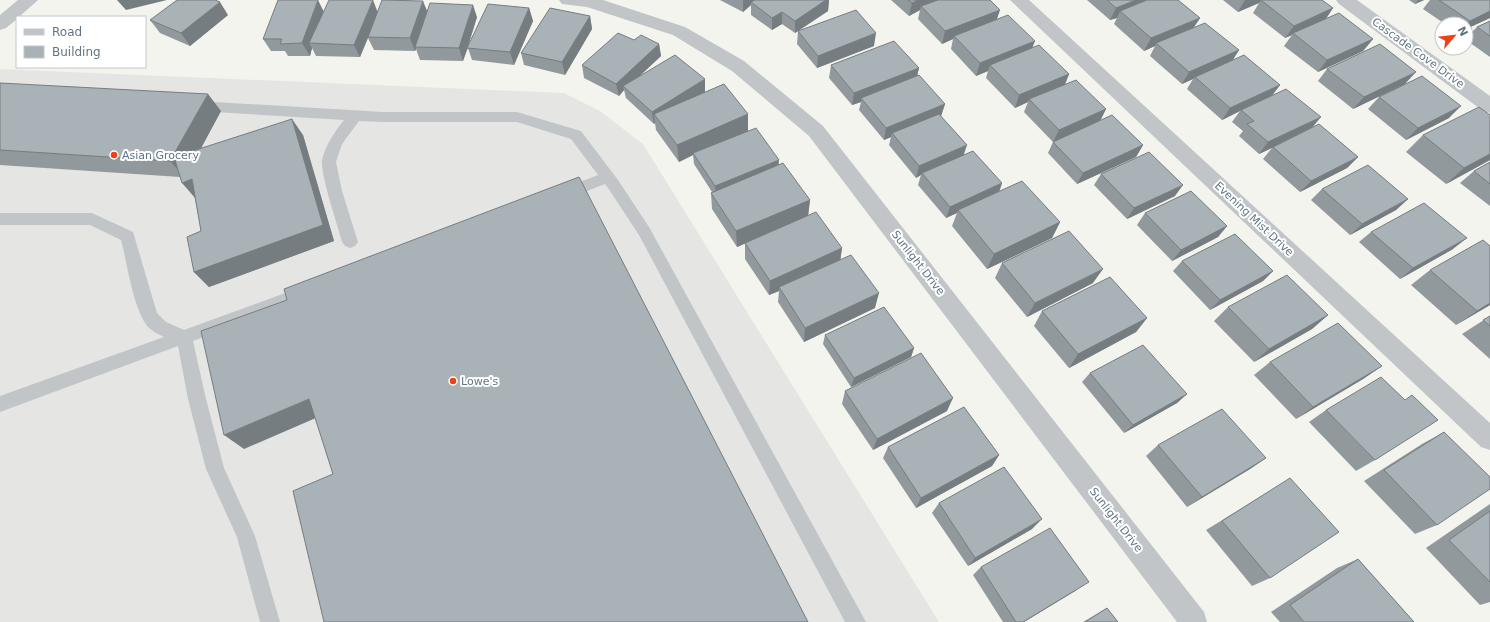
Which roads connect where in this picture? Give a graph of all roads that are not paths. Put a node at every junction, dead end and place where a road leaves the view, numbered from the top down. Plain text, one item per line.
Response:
1 (29, 0) edge
2 (568, 0) edge
3 (1019, 0) edge
4 (1345, 0) edge
5 (0, 24) edge
6 (184, 105) edge
7 (1490, 106) edge
8 (355, 116) junction
9 (607, 177) junction
10 (549, 200) edge
11 (0, 219) edge
12 (350, 242) dead end
13 (323, 286) edge
14 (184, 337) junction
15 (0, 404) edge
16 (1490, 439) edge
17 (270, 622) edge
18 (856, 622) edge
19 (1194, 622) edge

1 - 5 street
2 - 19 street, Sunlight Drive
3 - 16 street, Evening Mist Drive
4 - 7 street, Cascade Cove Drive
6 - 8 lane
8 - 9 lane
8 - 12 lane
9 - 10 lane
9 - 18 lane
11 - 14 lane
13 - 14 lane
14 - 15 lane
14 - 17 lane

